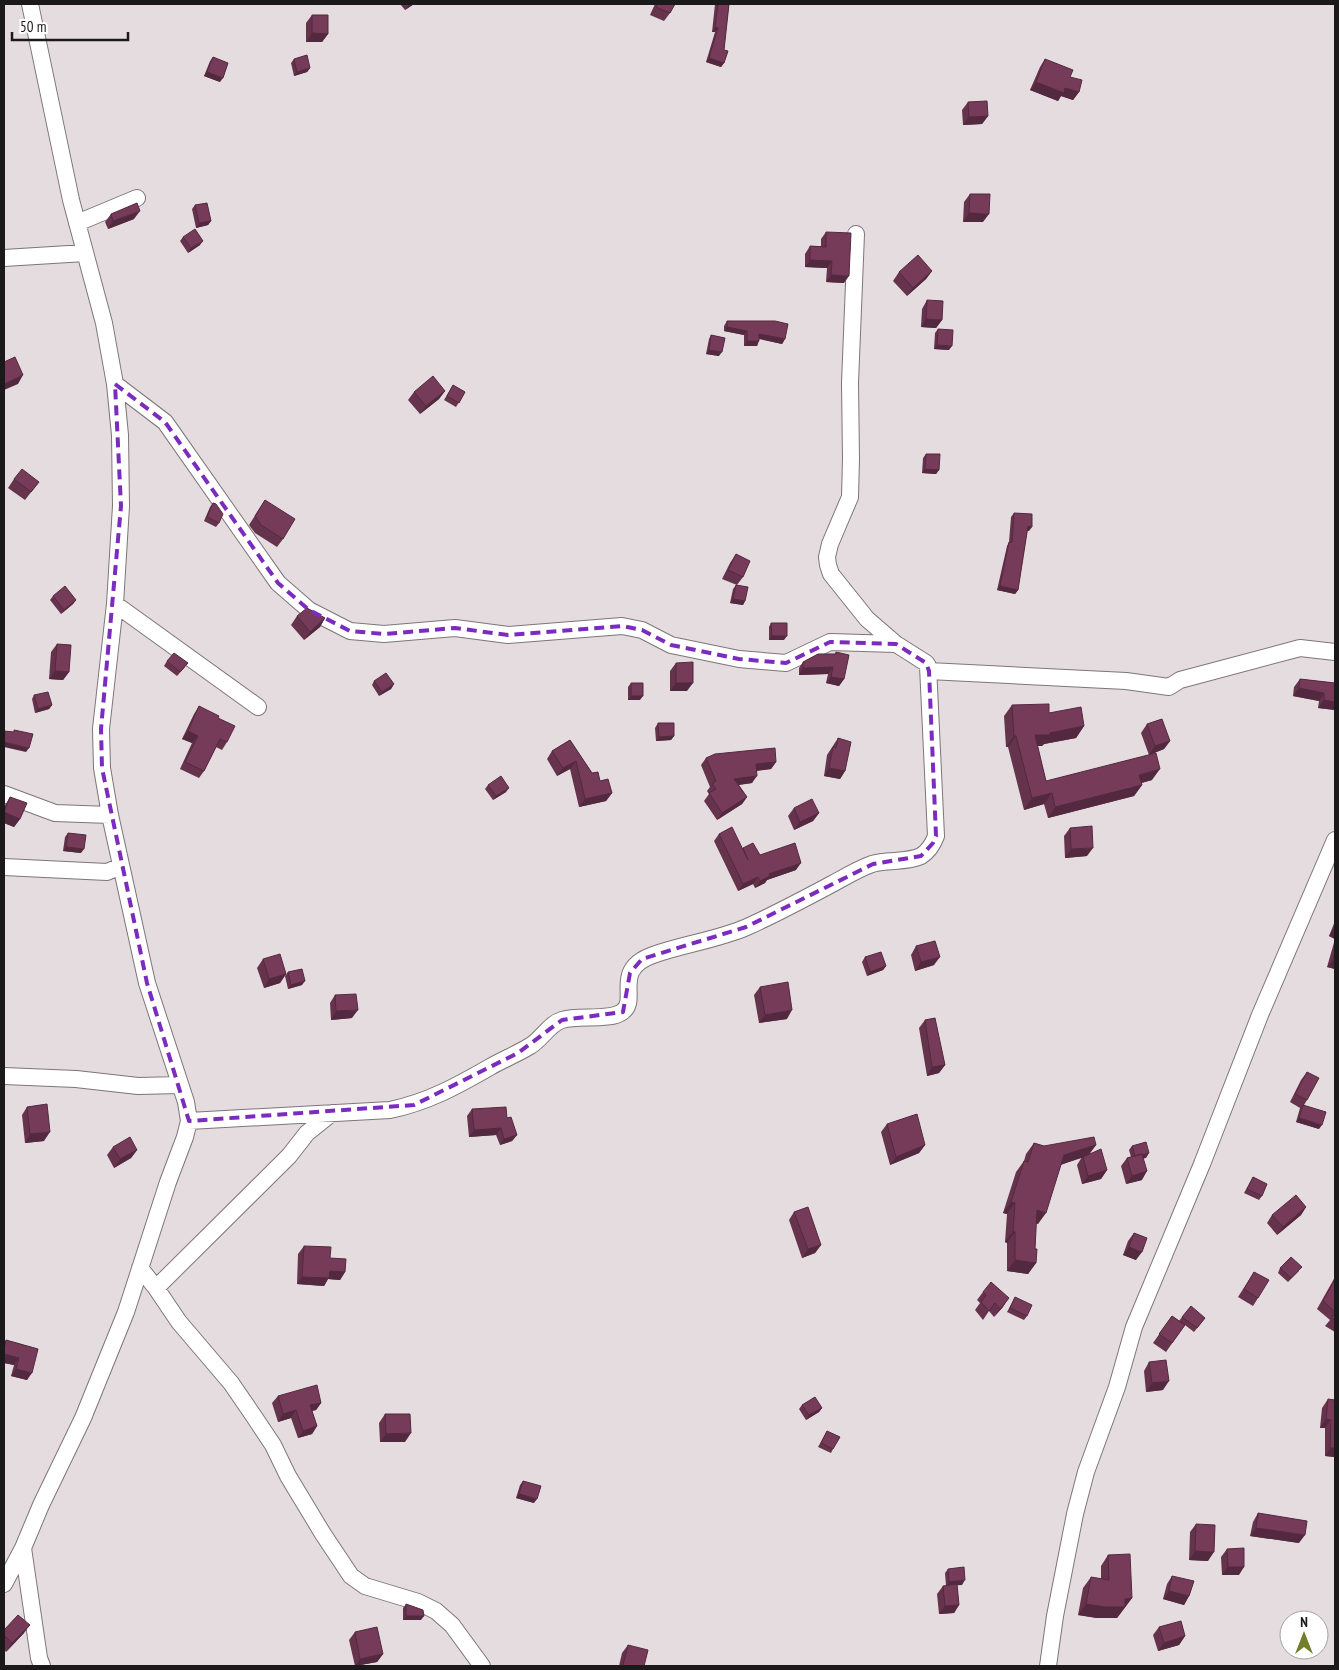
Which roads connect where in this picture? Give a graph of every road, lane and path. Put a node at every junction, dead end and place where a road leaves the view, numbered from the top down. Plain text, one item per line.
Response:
1 (30, 4) edge
2 (137, 198) dead end
3 (77, 223) junction
4 (856, 234) dead end
5 (85, 253) junction
6 (4, 258) edge
7 (115, 384) junction
8 (115, 604) junction
9 (896, 644) junction
10 (1335, 652) edge
11 (930, 670) junction
12 (258, 707) dead end
13 (4, 794) edge
14 (110, 815) junction
15 (1335, 840) edge
16 (121, 866) junction
17 (4, 867) edge
18 (4, 1076) edge
19 (180, 1085) junction
20 (332, 1113) junction
21 (189, 1121) junction
22 (140, 1268) junction
23 (156, 1288) junction
24 (23, 1548) junction
25 (4, 1584) edge
26 (42, 1666) edge
27 (482, 1666) edge
28 (1048, 1666) edge

1 - 3 street
2 - 3 street
3 - 5 street
4 - 9 street
5 - 6 street
5 - 7 street
7 - 8 street
7 - 9 street
8 - 12 street
8 - 14 street
9 - 11 street
10 - 11 street
11 - 20 street
13 - 14 street
14 - 16 street
15 - 28 street
16 - 17 street
16 - 19 street
18 - 19 street
19 - 21 street
20 - 21 street
20 - 23 street
21 - 22 street
22 - 23 street
22 - 24 street
23 - 27 street
24 - 25 street
24 - 26 street

